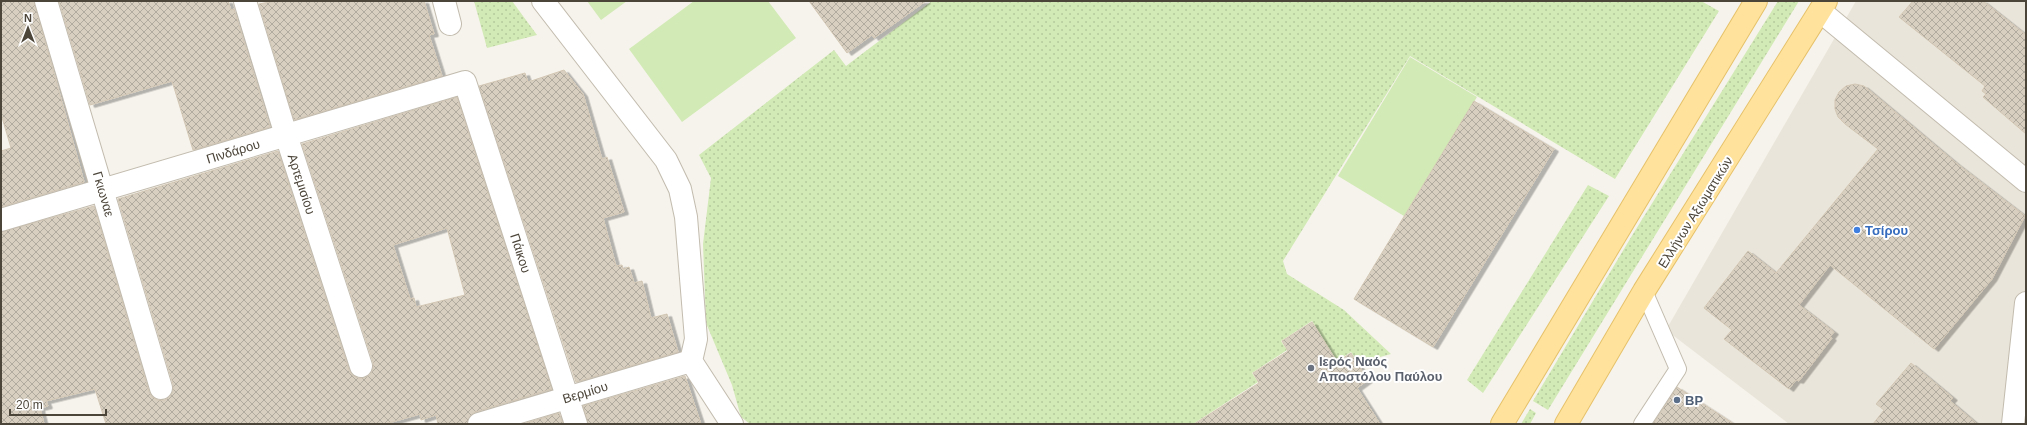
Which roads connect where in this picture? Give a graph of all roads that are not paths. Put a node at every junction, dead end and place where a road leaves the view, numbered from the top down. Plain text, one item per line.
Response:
1 (46, 1) edge
2 (245, 1) edge
3 (444, 1) edge
4 (543, 1) edge
5 (1756, 1) edge
6 (1823, 6) edge
7 (450, 24) dead end
8 (465, 82) joint
9 (286, 135) junction
10 (2026, 181) edge
11 (103, 190) junction
12 (1, 220) edge
13 (1644, 291) junction
14 (2026, 302) edge
15 (691, 360) junction
16 (361, 366) dead end
17 (160, 388) dead end
18 (568, 397) junction
19 (479, 424) edge
20 (576, 424) edge
21 (732, 424) edge
22 (1502, 424) edge
23 (1566, 424) edge
24 (1642, 424) edge
25 (2013, 424) edge

1 - 11 street, Γκιωναε
2 - 9 street, Αρτεμισίου
3 - 7 street
4 - 15 street
5 - 22 main road
6 - 10 street
6 - 13 main road, Ελλήνων Αξιωματικών
8 - 9 street, Πινδάρου
8 - 18 street, Πάικου
9 - 11 street, Πινδάρου
9 - 16 street, Αρτεμισίου
11 - 12 street, Πινδάρου
11 - 17 street, Γκιωναε
13 - 23 main road, Ελλήνων Αξιωματικών
13 - 24 lane
14 - 25 street
15 - 18 street, Βερμίου
15 - 21 street
18 - 19 street, Βερμίου
18 - 20 street, Πάικου

